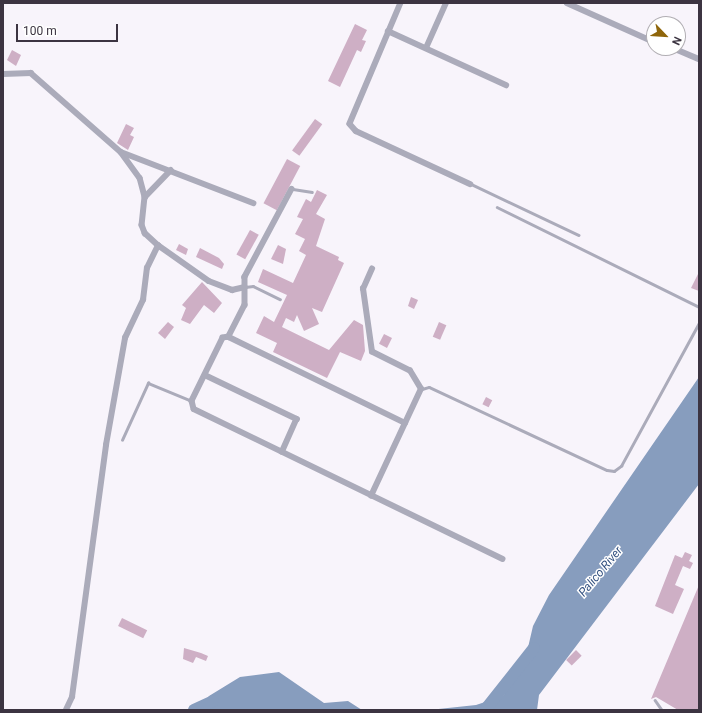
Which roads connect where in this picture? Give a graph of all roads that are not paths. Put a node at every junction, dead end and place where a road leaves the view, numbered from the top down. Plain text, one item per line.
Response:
1 (401, 3) edge
2 (446, 3) edge
3 (567, 3) edge
4 (388, 31) junction
5 (646, 38) edge
6 (426, 48) junction
7 (686, 54) edge
8 (699, 59) edge
9 (3, 74) edge
10 (506, 85) dead end
11 (121, 152) junction
12 (171, 170) junction
13 (470, 184) joint
14 (292, 189) joint
15 (312, 192) dead end
16 (145, 197) junction
17 (253, 203) dead end
18 (497, 207) dead end
19 (580, 235) dead end
20 (158, 245) junction
21 (372, 269) dead end
22 (244, 287) junction
23 (280, 299) dead end
24 (699, 307) edge
25 (699, 323) edge
26 (229, 337) junction
27 (205, 375) junction
28 (422, 389) junction
29 (192, 401) junction
30 (405, 423) junction
31 (122, 440) dead end
32 (282, 452) junction
33 (370, 496) junction
34 (503, 559) dead end
35 (72, 697) junction
36 (655, 700) dead end
37 (66, 710) edge
38 (71, 710) edge
39 (662, 710) edge

1 - 4 street
2 - 6 street
3 - 5 street
4 - 6 street
4 - 13 street
6 - 10 street
7 - 8 street
9 - 11 street
11 - 12 street
11 - 16 street
12 - 16 street
12 - 17 street
13 - 19 lane
14 - 15 lane
14 - 22 street
16 - 20 street
18 - 24 lane
20 - 22 street
20 - 35 street
21 - 28 street
22 - 23 lane
22 - 26 street
25 - 28 lane
26 - 27 street
26 - 30 street
27 - 29 street
27 - 32 street
28 - 30 street
29 - 31 lane
29 - 32 street
30 - 33 street
32 - 33 street
33 - 34 street
35 - 37 street
35 - 38 street
36 - 39 lane

